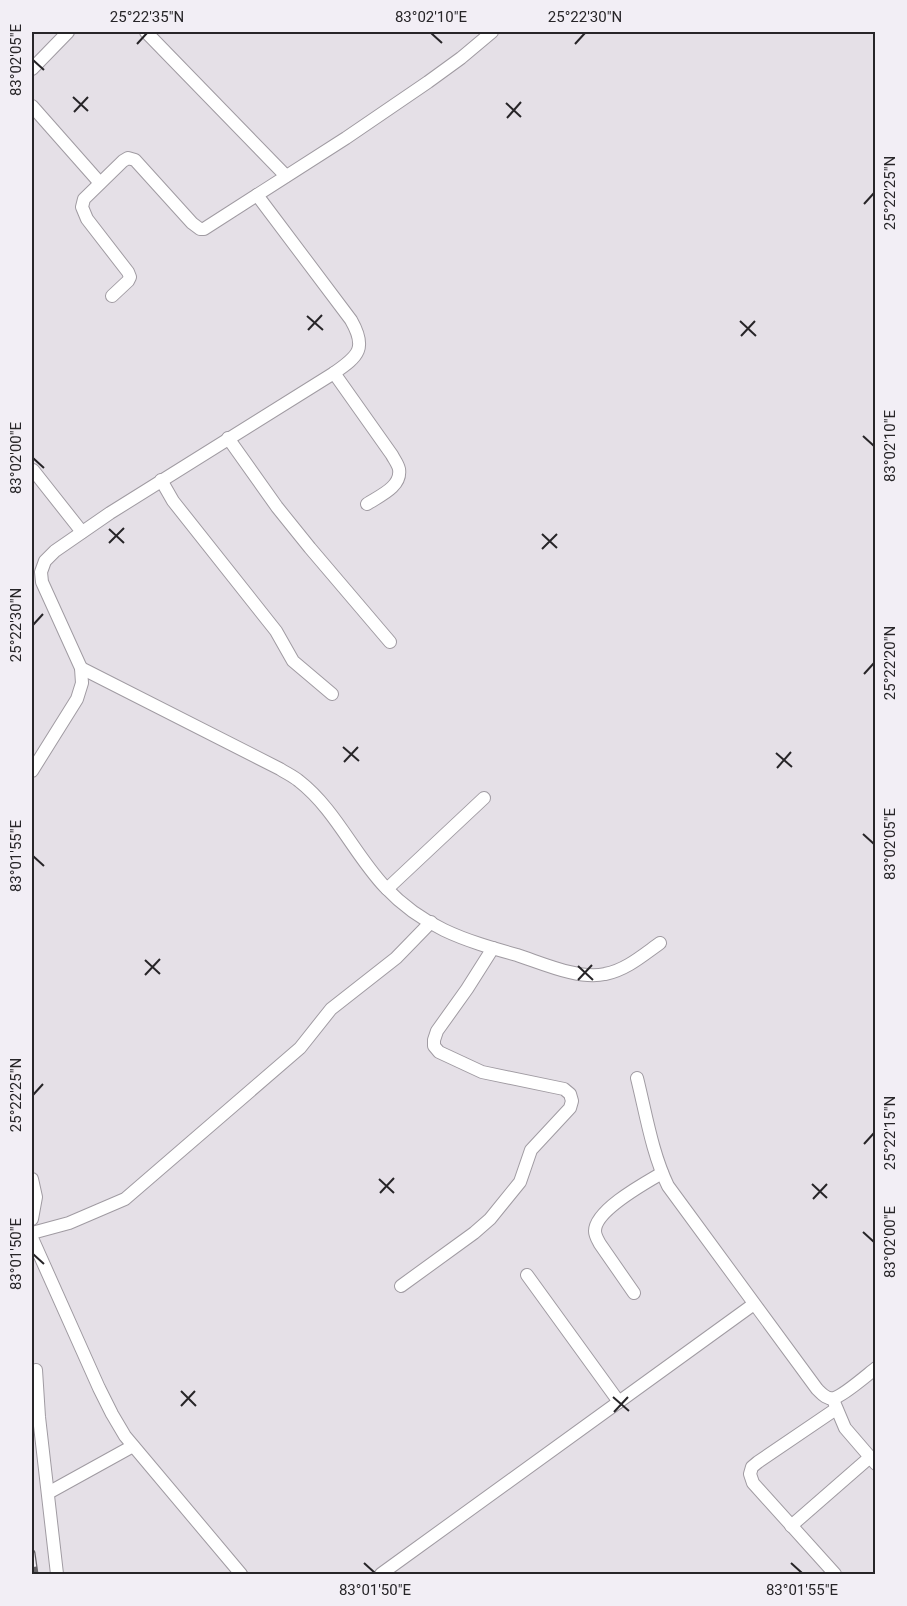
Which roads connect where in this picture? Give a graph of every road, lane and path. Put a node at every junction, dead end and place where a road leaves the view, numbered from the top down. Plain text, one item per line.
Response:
1 (68, 32) edge
2 (146, 32) edge
3 (483, 34) edge
4 (32, 69) edge
5 (32, 106) edge
6 (286, 176) junction
7 (100, 183) junction
8 (257, 195) junction
9 (112, 296) dead end
10 (334, 373) junction
11 (228, 438) junction
12 (33, 470) dead end
13 (161, 480) junction
14 (367, 504) dead end
15 (82, 532) junction
16 (36, 576) edge
17 (390, 642) dead end
18 (81, 668) junction
19 (332, 694) dead end
20 (32, 771) edge
21 (484, 798) dead end
22 (387, 889) junction
23 (431, 922) junction
24 (660, 943) dead end
25 (493, 948) junction
26 (638, 1078) dead end
27 (662, 1173) junction
28 (32, 1179) edge
29 (32, 1220) edge
30 (32, 1233) edge
31 (32, 1238) edge
32 (526, 1275) dead end
33 (401, 1286) dead end
34 (634, 1293) dead end
35 (754, 1304) junction
36 (876, 1368) edge
37 (36, 1370) dead end
38 (619, 1402) junction
39 (835, 1403) junction
40 (133, 1446) junction
41 (872, 1461) edge
42 (48, 1493) junction
43 (791, 1526) junction
44 (57, 1575) edge
45 (241, 1575) edge
46 (381, 1575) edge
47 (835, 1575) edge

1 - 4 street
2 - 6 street
3 - 6 street
5 - 7 street
6 - 8 street
7 - 8 street
7 - 9 street
8 - 10 street
10 - 11 street
10 - 14 street
11 - 13 street
11 - 17 street
12 - 15 street
13 - 15 street
13 - 19 street
15 - 16 street
16 - 18 street
18 - 20 street
18 - 22 street
21 - 22 street
22 - 23 street
23 - 25 street
23 - 30 street
24 - 25 street
25 - 33 street
26 - 27 street
27 - 34 street
27 - 35 street
28 - 29 street
31 - 40 street
32 - 38 street
35 - 38 street
35 - 39 street
36 - 39 street
37 - 42 street
38 - 46 street
39 - 41 street
39 - 43 street
40 - 42 street
40 - 45 street
41 - 43 street
42 - 44 street
43 - 47 street

